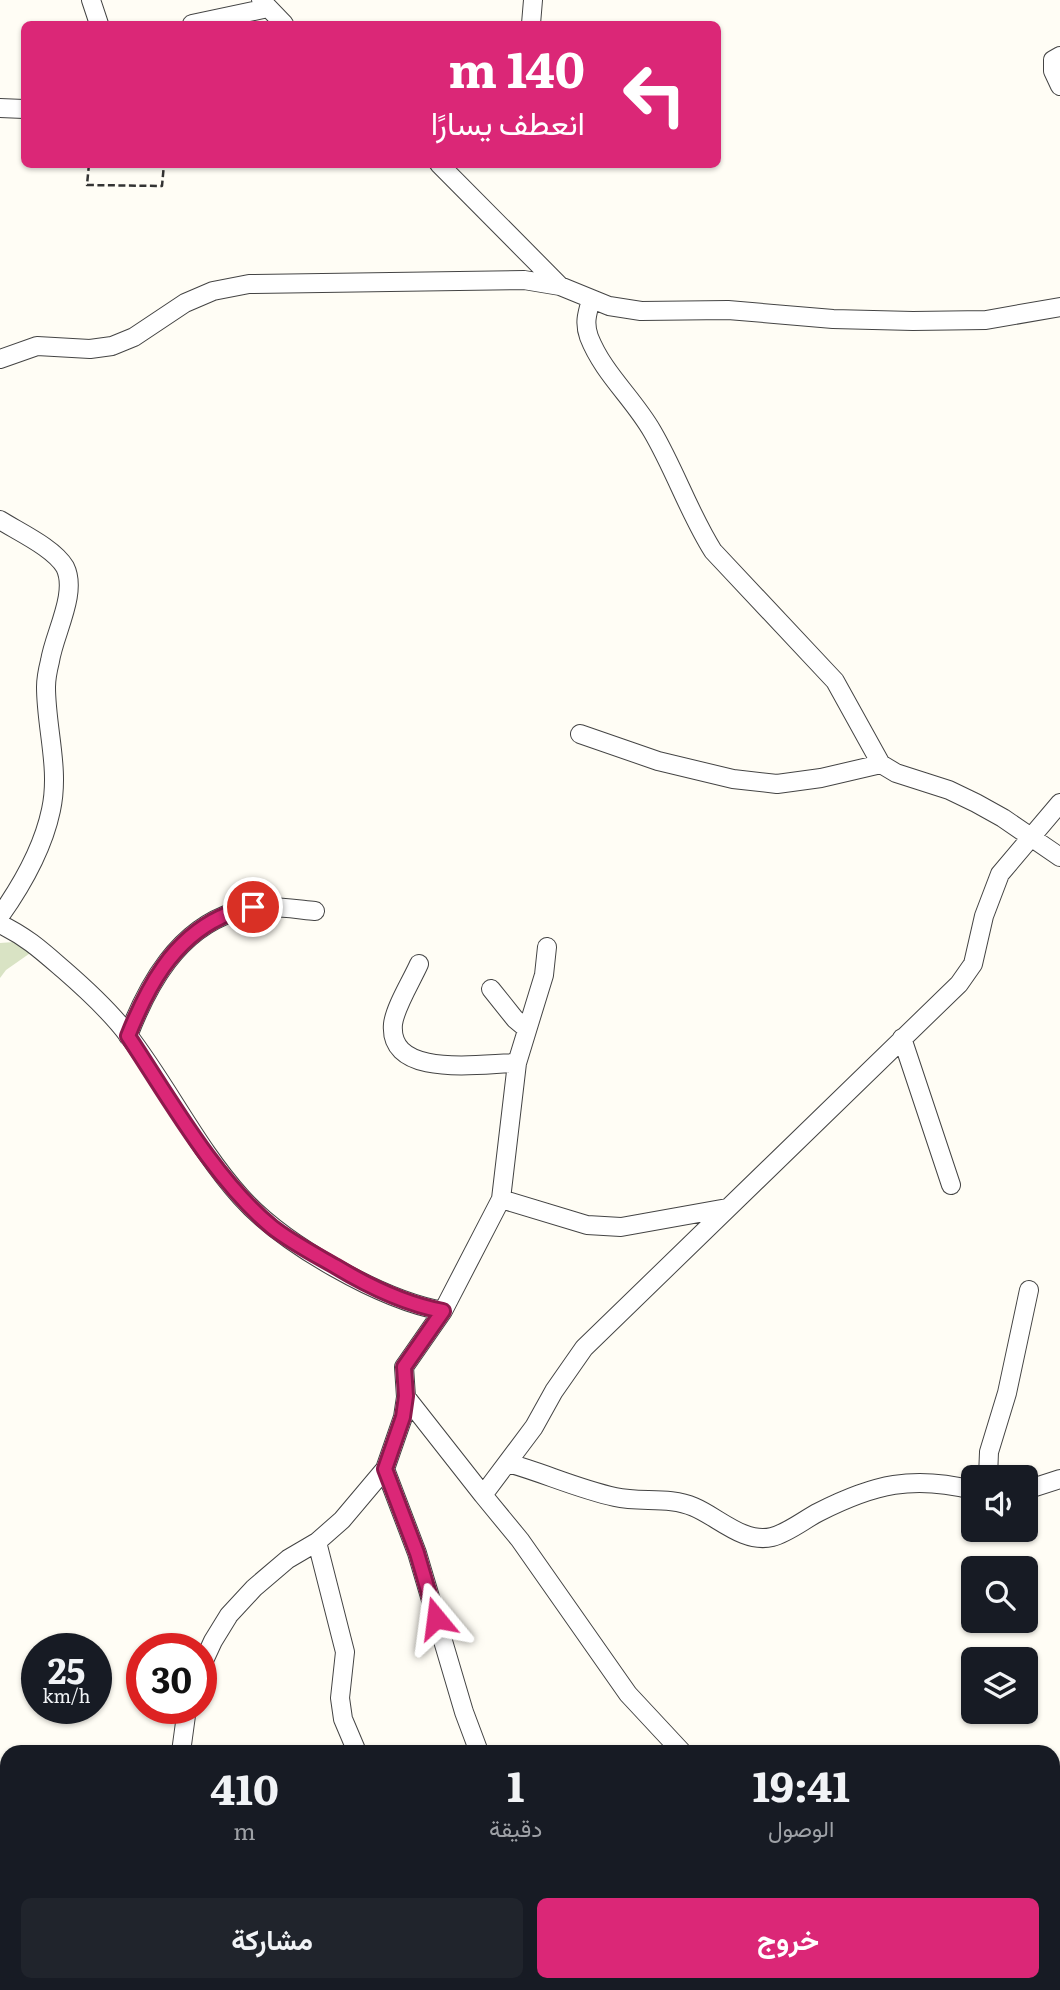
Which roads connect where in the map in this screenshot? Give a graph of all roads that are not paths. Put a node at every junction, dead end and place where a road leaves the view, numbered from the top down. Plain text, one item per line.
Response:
1 (90, 0) edge
2 (533, 0) edge
3 (264, 4) edge
4 (98, 21) edge
5 (203, 21) edge
6 (281, 21) edge
7 (531, 21) edge
8 (1060, 56) edge
9 (1060, 86) edge
10 (0, 108) edge
11 (21, 109) edge
12 (443, 168) edge
13 (560, 286) junction
14 (591, 300) junction
15 (1060, 307) edge
16 (0, 359) edge
17 (0, 520) edge
18 (580, 734) dead end
19 (881, 764) junction
20 (1060, 803) edge
21 (1030, 838) junction
22 (1060, 857) edge
23 (315, 911) dead end
24 (0, 916) edge
25 (0, 924) edge
26 (547, 947) dead end
27 (419, 964) dead end
28 (491, 989) dead end
29 (527, 1029) junction
30 (128, 1036) junction
31 (902, 1038) junction
32 (517, 1063) junction
33 (951, 1185) dead end
34 (501, 1199) junction
35 (727, 1208) junction
36 (1029, 1290) dead end
37 (443, 1311) junction
38 (406, 1396) junction
39 (508, 1463) junction
40 (988, 1465) edge
41 (385, 1469) junction
42 (1060, 1479) edge
43 (1038, 1486) edge
44 (961, 1487) edge
45 (483, 1495) junction
46 (317, 1542) junction
47 (217, 1634) edge
48 (185, 1724) edge
49 (182, 1745) edge
50 (354, 1745) edge
51 (476, 1745) edge
52 (675, 1745) edge

1 - 4 street
2 - 7 street
3 - 5 street
3 - 6 street
8 - 9 street
10 - 11 street
12 - 13 street
13 - 14 street
13 - 16 street
14 - 15 street
14 - 19 street
17 - 24 street
18 - 19 street
19 - 21 street
20 - 21 street
21 - 22 street
21 - 31 street
23 - 30 street
25 - 30 street
26 - 29 street
27 - 32 street
28 - 29 street
29 - 32 street
30 - 37 street
31 - 33 street
31 - 35 street
32 - 34 street
34 - 35 street
34 - 37 street
35 - 39 street
36 - 40 street
37 - 38 street
38 - 41 street
38 - 45 street
39 - 44 street
39 - 45 street
41 - 46 street
41 - 51 street
42 - 43 street
45 - 52 street
46 - 47 street
46 - 50 street
48 - 49 street

